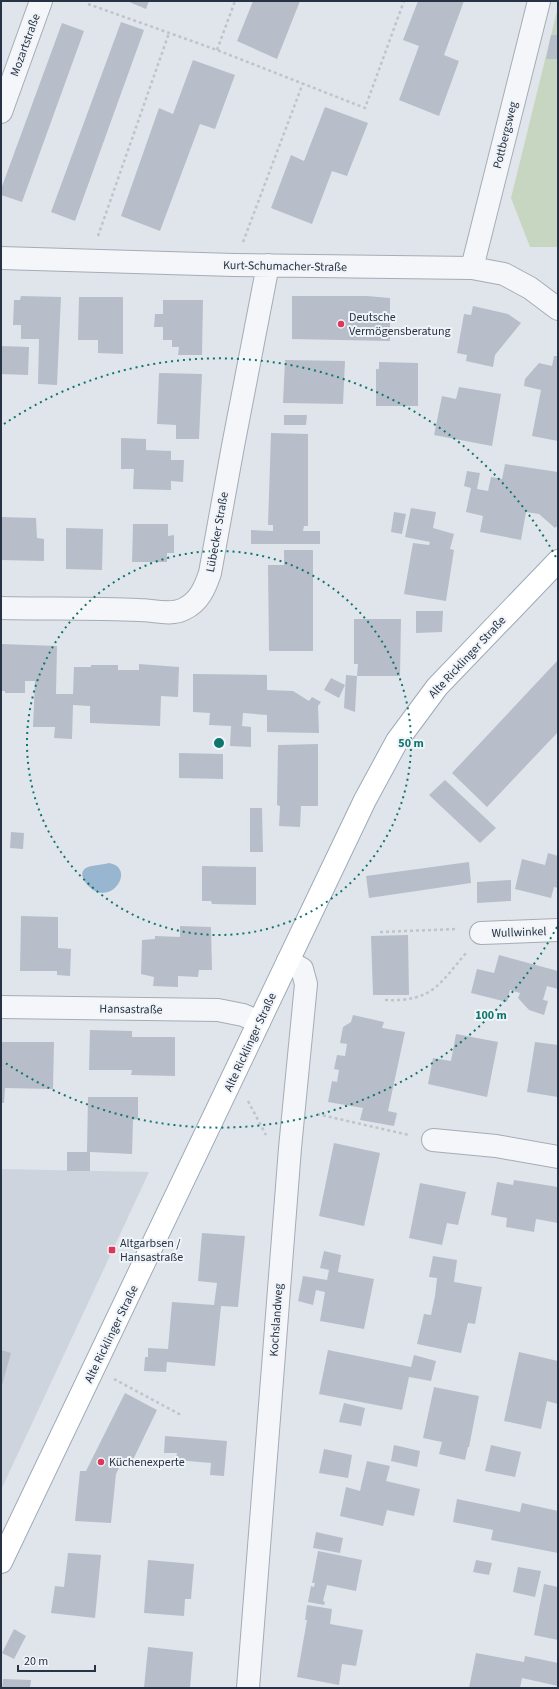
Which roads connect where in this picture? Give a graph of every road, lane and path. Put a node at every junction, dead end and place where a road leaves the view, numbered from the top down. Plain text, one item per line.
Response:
1 (41, 1) edge
2 (235, 1) edge
3 (404, 1) edge
4 (538, 1) edge
5 (88, 4) dead end
6 (169, 33) junction
7 (217, 50) junction
8 (303, 83) junction
9 (1, 112) edge
10 (1, 258) edge
11 (89, 261) junction
12 (234, 265) junction
13 (268, 265) junction
14 (472, 268) junction
15 (558, 309) edge
16 (558, 561) edge
17 (1, 608) edge
18 (558, 930) edge
19 (380, 932) dead end
20 (481, 933) junction
21 (288, 961) junction
22 (385, 1000) dead end
23 (1, 1007) edge
24 (258, 1022) junction
25 (248, 1100) dead end
26 (314, 1114) dead end
27 (433, 1140) joint
28 (290, 1148) junction
29 (558, 1157) edge
30 (94, 1368) junction
31 (181, 1415) dead end
32 (1, 1562) edge
33 (248, 1688) edge

1 - 9 street, Mozartstraße
2 - 7 path
3 - 8 path
4 - 14 street, Pottbergsweg
5 - 6 path
6 - 7 path
6 - 11 path
7 - 8 path
8 - 12 path
10 - 11 street, Kurt-Schumacher-Straße
11 - 12 street, Kurt-Schumacher-Straße
12 - 13 street, Kurt-Schumacher-Straße
13 - 14 street, Kurt-Schumacher-Straße
13 - 17 street, Lübecker Straße
14 - 15 street, Kurt-Schumacher-Straße
16 - 21 main road, Alte Ricklinger Straße
18 - 20 street, Wullwinkel
19 - 20 path
20 - 22 path
21 - 24 main road, Alte Ricklinger Straße
21 - 28 street, Kochslandweg
23 - 24 street, Hansastraße
24 - 30 main road, Alte Ricklinger Straße
25 - 28 path
26 - 27 path
27 - 29 street
28 - 33 street, Kochslandweg
30 - 31 path
30 - 32 main road, Alte Ricklinger Straße

